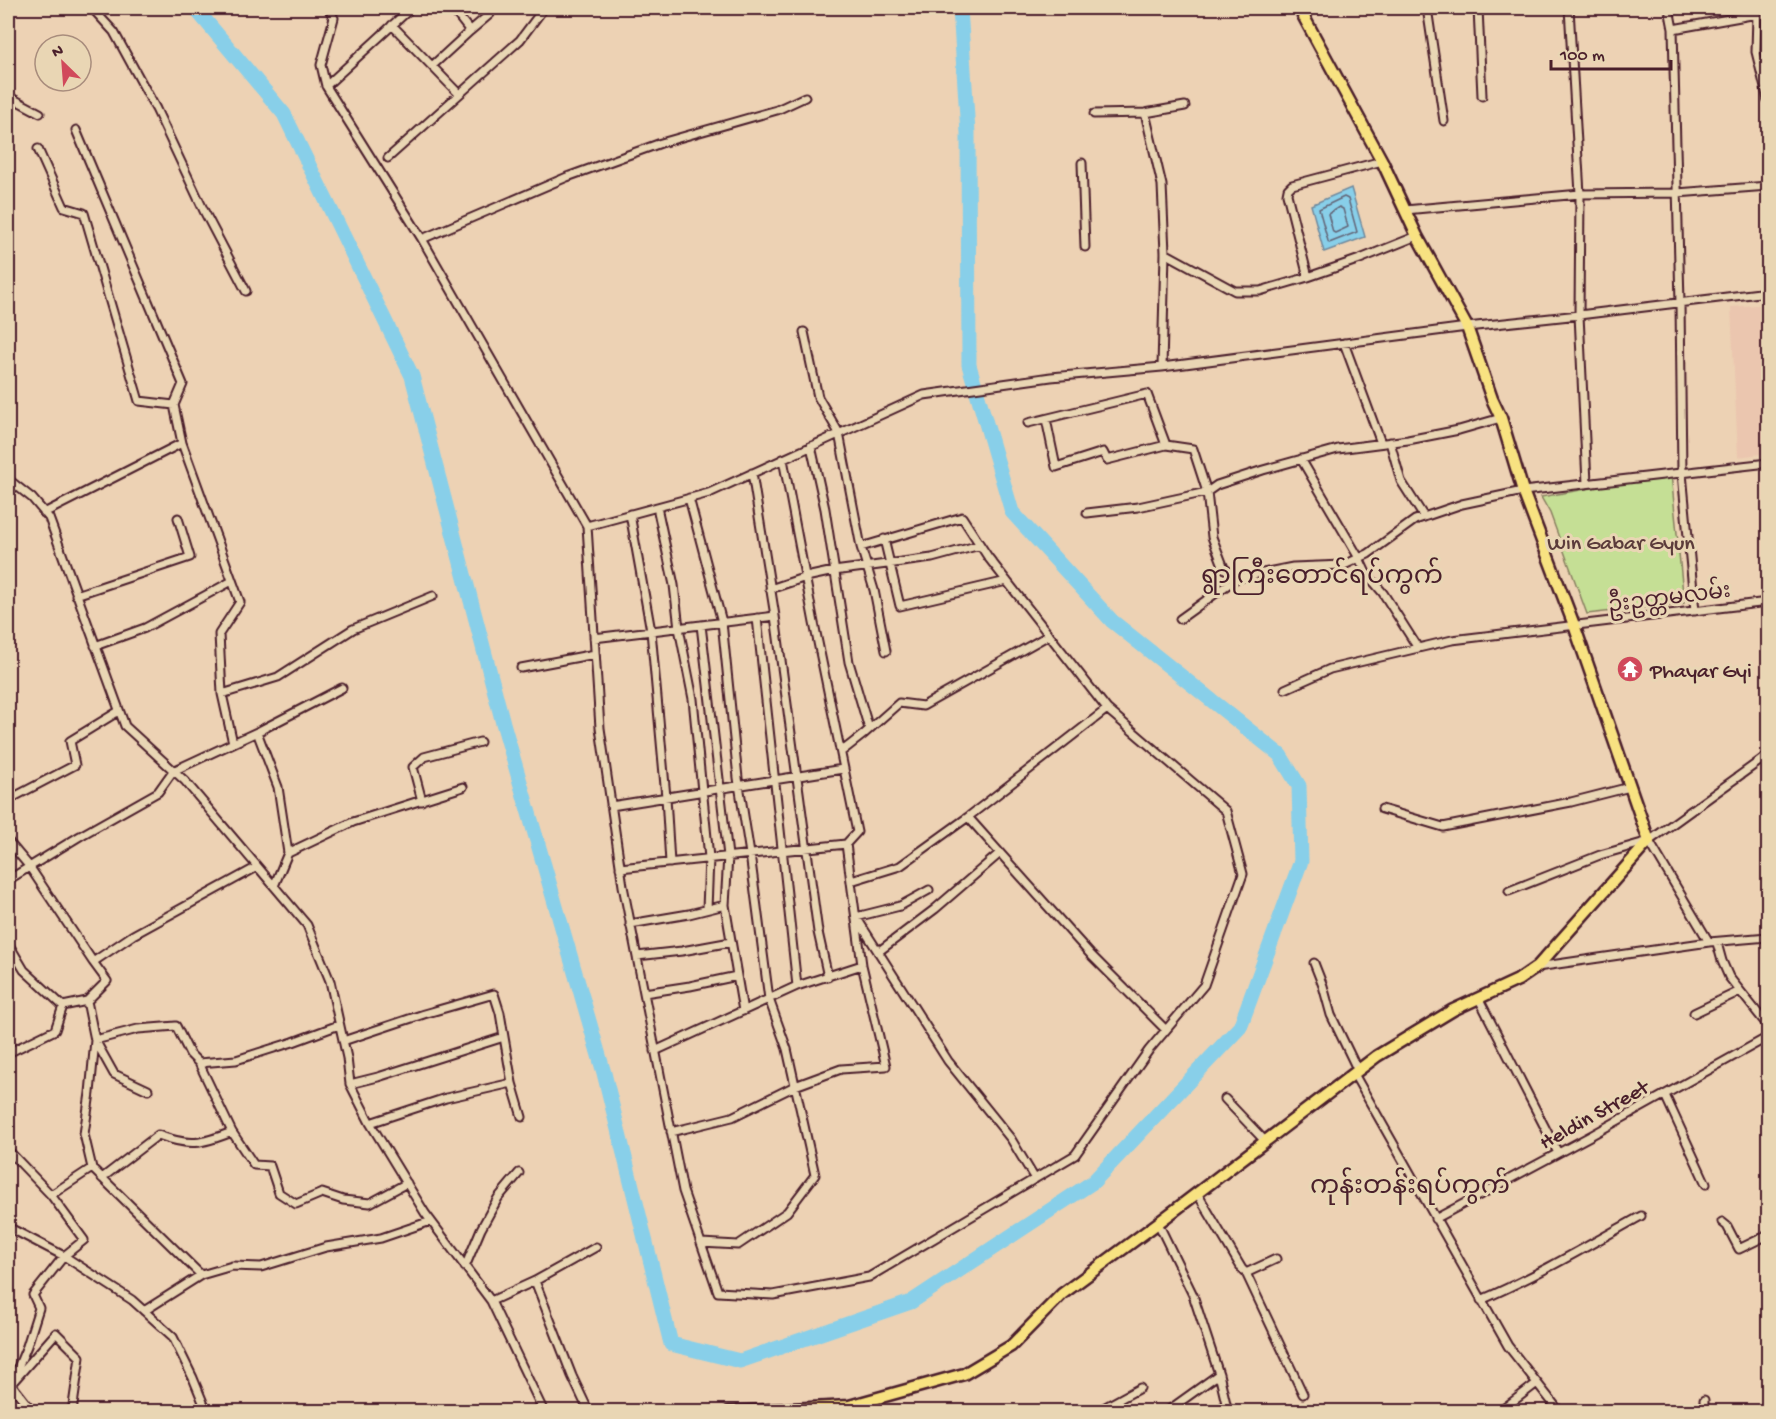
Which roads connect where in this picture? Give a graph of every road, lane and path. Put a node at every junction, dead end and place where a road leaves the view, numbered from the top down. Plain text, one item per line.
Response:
1 (92, 8) edge
2 (328, 8) edge
3 (452, 8) edge
4 (485, 8) edge
5 (544, 8) edge
6 (1299, 8) edge
7 (1427, 8) edge
8 (1478, 8) edge
9 (1569, 8) edge
10 (1669, 8) edge
11 (408, 9) edge
12 (392, 25) junction
13 (1673, 29) junction
14 (470, 31) junction
15 (432, 66) junction
16 (326, 86) junction
17 (459, 94) junction
18 (8, 96) edge
19 (1482, 96) dead end
20 (805, 97) dead end
21 (1768, 100) edge
22 (1185, 106) dead end
23 (40, 113) dead end
24 (1145, 113) junction
25 (1094, 114) dead end
26 (1444, 121) dead end
27 (76, 130) dead end
28 (38, 149) dead end
29 (388, 158) dead end
30 (1382, 161) junction
31 (1082, 163) dead end
32 (1768, 186) edge
33 (1677, 193) junction
34 (1580, 194) junction
35 (1405, 210) junction
36 (1417, 236) junction
37 (422, 239) junction
38 (1085, 247) dead end
39 (1165, 253) junction
40 (1308, 277) junction
41 (246, 291) dead end
42 (1768, 292) edge
43 (1680, 303) junction
44 (1579, 315) junction
45 (1467, 327) junction
46 (804, 332) dead end
47 (1344, 343) junction
48 (1162, 367) junction
49 (174, 405) junction
50 (1501, 418) junction
51 (1046, 419) junction
52 (1028, 423) dead end
53 (839, 433) junction
54 (1390, 442) junction
55 (182, 443) junction
56 (1380, 443) junction
57 (1166, 445) junction
58 (811, 446) junction
59 (783, 459) junction
60 (1301, 459) junction
61 (1768, 463) edge
62 (752, 473) junction
63 (1682, 473) junction
64 (8, 479) edge
65 (1587, 483) junction
66 (1523, 491) junction
67 (1207, 492) junction
68 (689, 498) junction
69 (657, 507) junction
70 (44, 513) junction
71 (1087, 513) dead end
72 (630, 514) junction
73 (1424, 517) junction
74 (178, 518) dead end
75 (587, 526) junction
76 (884, 539) junction
77 (980, 545) junction
78 (861, 547) junction
79 (1359, 558) junction
80 (889, 563) junction
81 (867, 567) junction
82 (834, 571) junction
83 (806, 577) junction
84 (1237, 578) junction
85 (232, 581) junction
86 (1007, 581) junction
87 (770, 589) junction
88 (76, 595) junction
89 (433, 596) dead end
90 (1768, 602) edge
91 (1695, 611) junction
92 (775, 616) junction
93 (757, 618) junction
94 (1180, 619) dead end
95 (722, 622) junction
96 (701, 625) junction
97 (1575, 626) junction
98 (679, 628) junction
99 (651, 631) junction
100 (1049, 635) junction
101 (594, 638) junction
102 (95, 646) junction
103 (1418, 648) junction
104 (886, 651) dead end
105 (595, 654) junction
106 (521, 668) dead end
107 (342, 687) dead end
108 (1285, 689) dead end
109 (222, 694) junction
110 (1107, 709) junction
111 (119, 711) junction
112 (869, 729) junction
113 (257, 732) junction
114 (480, 742) dead end
115 (233, 743) junction
116 (841, 752) junction
117 (1768, 755) edge
118 (843, 769) junction
119 (173, 771) junction
120 (798, 776) junction
121 (775, 780) junction
122 (739, 786) junction
123 (463, 787) dead end
124 (1630, 787) junction
125 (719, 789) junction
126 (702, 794) junction
127 (666, 797) junction
128 (8, 800) edge
129 (422, 801) junction
130 (611, 806) junction
131 (1382, 809) dead end
132 (968, 817) junction
133 (8, 841) edge
134 (1649, 841) junction
135 (846, 844) junction
136 (806, 848) junction
137 (782, 850) junction
138 (288, 853) junction
139 (1000, 853) junction
140 (750, 854) junction
141 (728, 856) junction
142 (709, 858) junction
143 (670, 863) junction
144 (29, 866) junction
145 (257, 867) junction
146 (620, 868) junction
147 (8, 880) edge
148 (851, 881) junction
149 (274, 886) junction
150 (929, 890) dead end
151 (1509, 891) dead end
152 (725, 905) junction
153 (707, 909) junction
154 (856, 917) junction
155 (630, 924) junction
156 (1768, 936) edge
157 (731, 942) junction
158 (1713, 942) junction
159 (8, 943) edge
160 (878, 952) junction
161 (637, 956) junction
162 (93, 962) junction
163 (1314, 963) dead end
164 (862, 966) junction
165 (1537, 967) junction
166 (737, 976) junction
167 (828, 978) junction
168 (797, 986) junction
169 (1740, 991) junction
170 (644, 993) junction
171 (769, 999) junction
172 (1479, 999) junction
173 (87, 1001) junction
174 (63, 1006) junction
175 (743, 1011) junction
176 (1694, 1013) dead end
177 (339, 1025) junction
178 (1768, 1026) edge
179 (1166, 1030) junction
180 (504, 1036) junction
181 (1768, 1038) edge
182 (95, 1040) junction
183 (343, 1041) junction
184 (655, 1051) junction
185 (8, 1053) edge
186 (199, 1063) junction
187 (1356, 1072) junction
188 (512, 1083) junction
189 (350, 1084) junction
190 (795, 1086) junction
191 (148, 1090) dead end
192 (1665, 1095) junction
193 (1225, 1099) dead end
194 (522, 1117) dead end
195 (370, 1123) junction
196 (232, 1132) junction
197 (671, 1132) junction
198 (1265, 1141) junction
199 (8, 1150) edge
200 (1558, 1153) junction
201 (92, 1168) junction
202 (519, 1173) dead end
203 (102, 1178) junction
204 (1035, 1179) junction
205 (407, 1183) junction
206 (1706, 1184) dead end
207 (1197, 1193) junction
208 (51, 1195) junction
209 (1641, 1216) dead end
210 (1435, 1219) junction
211 (431, 1221) junction
212 (1722, 1222) dead end
213 (1158, 1223) junction
214 (8, 1227) edge
215 (1768, 1235) edge
216 (701, 1243) junction
217 (596, 1247) dead end
218 (64, 1256) junction
219 (1276, 1259) dead end
220 (465, 1267) junction
221 (1246, 1273) junction
222 (201, 1275) junction
223 (535, 1281) junction
224 (1481, 1300) junction
225 (490, 1301) junction
226 (144, 1311) junction
227 (1219, 1374) junction
228 (9, 1383) edge
229 (1537, 1383) junction
230 (1140, 1388) dead end
231 (1303, 1394) dead end
232 (1704, 1400) dead end
233 (859, 1408) edge
234 (33, 1412) edge
235 (72, 1412) edge
236 (207, 1412) edge
237 (544, 1412) edge
238 (590, 1412) edge
239 (729, 1412) edge
240 (1096, 1412) edge
241 (1166, 1412) edge
242 (1228, 1412) edge
243 (1499, 1412) edge
244 (1560, 1412) edge
245 (1704, 1412) edge

1 - 41 street
2 - 16 street
3 - 14 street
4 - 14 street
5 - 17 street
6 - 30 main road
7 - 26 street
8 - 19 street
9 - 34 street
10 - 13 street
11 - 12 street
12 - 15 street
12 - 16 street
13 - 21 street
13 - 33 street
14 - 15 street
15 - 17 street
16 - 37 street
17 - 29 street
18 - 23 street
20 - 37 street
22 - 24 street
24 - 25 street
24 - 39 street
27 - 49 street
28 - 49 street
30 - 35 main road
30 - 40 street
31 - 38 street
32 - 33 street
33 - 34 street
33 - 43 street
34 - 35 street
34 - 44 street
35 - 36 main road
36 - 40 street
36 - 45 main road
37 - 75 street
39 - 40 street
39 - 48 street
42 - 43 street
43 - 44 street
43 - 63 street
44 - 45 street
44 - 65 street
45 - 47 street
45 - 50 main road
46 - 53 street
47 - 48 street
47 - 56 street
48 - 53 street
49 - 55 street
50 - 54 street
50 - 66 main road
51 - 52 street
51 - 57 street
51 - 57 street
53 - 58 street
53 - 78 street
54 - 56 street
54 - 73 street
55 - 70 street
55 - 85 street
56 - 60 street
57 - 67 street
58 - 59 street
58 - 82 street
59 - 62 street
59 - 83 street
60 - 67 street
60 - 79 street
61 - 63 street
62 - 68 street
62 - 87 street
63 - 65 street
63 - 91 street
64 - 70 street
65 - 66 street
66 - 73 street
66 - 97 main road
67 - 71 street
67 - 84 street
68 - 69 street
68 - 95 street
69 - 72 street
69 - 98 street
70 - 88 street
72 - 75 street
72 - 99 street
73 - 79 street
74 - 88 street
75 - 101 street
76 - 77 street
76 - 78 street
76 - 80 street
77 - 80 street
77 - 86 street
78 - 81 street
79 - 84 street
79 - 103 street
80 - 81 street
80 - 86 street
81 - 82 street
81 - 104 street
82 - 83 street
82 - 112 street
83 - 87 street
83 - 116 street
84 - 94 street
85 - 102 street
85 - 109 street
86 - 100 street
87 - 92 street
88 - 102 street
89 - 109 street
90 - 91 street, ဦးဥတ္တမလမ်း
91 - 97 street, ဦးဥတ္တမလမ်း
92 - 93 street
92 - 120 street
93 - 95 street
93 - 121 street
95 - 96 street
95 - 122 street
96 - 98 street
96 - 125 street
97 - 103 street, ဦးဥတ္တမလမ်း
97 - 124 main road
98 - 99 street
98 - 126 street
99 - 101 street
99 - 127 street
100 - 110 street
100 - 112 street
101 - 105 street
102 - 111 street
103 - 108 street, ဦးဥတ္တမလမ်း
105 - 106 street
105 - 130 street
107 - 113 street
109 - 115 street
110 - 132 street
110 - 179 street
111 - 119 street
111 - 128 street
112 - 116 street
113 - 115 street
113 - 138 street
114 - 129 street
115 - 119 street
116 - 118 street
117 - 134 street
118 - 120 street
118 - 135 street
119 - 144 street
119 - 145 street
120 - 121 street
120 - 136 street
121 - 122 street
121 - 137 street
122 - 125 street
122 - 140 street
123 - 129 street
124 - 131 street
124 - 134 main road
125 - 126 street
125 - 141 street
126 - 127 street
126 - 142 street
127 - 130 street
127 - 143 street
129 - 138 street
130 - 146 street
132 - 139 street
132 - 148 street
133 - 144 street
134 - 151 street
134 - 158 street
134 - 165 main road
135 - 136 street
135 - 148 street
136 - 137 street
136 - 167 street
137 - 140 street
137 - 168 street
138 - 149 street
139 - 160 street
139 - 179 street
140 - 141 street
140 - 171 street
141 - 142 street
141 - 152 street
142 - 143 street
142 - 153 street
143 - 146 street
144 - 147 street
144 - 162 street
145 - 149 street
145 - 162 street
146 - 155 street
148 - 154 street
149 - 177 street
150 - 154 street
152 - 153 street
152 - 157 street
153 - 155 street
154 - 160 street
154 - 164 street
155 - 161 street
156 - 158 street
157 - 161 street
157 - 166 street
158 - 165 street
158 - 169 street
159 - 174 street
160 - 204 street
161 - 170 street
162 - 173 street
163 - 187 street
164 - 167 street
164 - 190 street
165 - 172 main road
166 - 170 street
166 - 175 street
167 - 168 street
168 - 171 street
169 - 176 street
169 - 178 street
170 - 184 street
171 - 175 street
171 - 190 street
172 - 187 main road
172 - 200 street
173 - 174 street
173 - 182 street
174 - 185 street
175 - 184 street
177 - 183 street
177 - 186 street
179 - 204 street
180 - 183 street
180 - 188 street
180 - 189 street
181 - 192 street, Heldin Street
182 - 186 street
182 - 191 street
182 - 201 street
183 - 189 street
184 - 197 street
186 - 196 street
187 - 198 main road
187 - 210 street
188 - 194 street
188 - 195 street
189 - 195 street
190 - 197 street
190 - 216 street
192 - 200 street, Heldin Street
192 - 206 street
193 - 198 street
195 - 205 street
196 - 203 street
196 - 205 street
197 - 216 street
198 - 207 main road
199 - 208 street
200 - 210 street, Heldin Street
201 - 203 street
201 - 208 street
202 - 220 street
203 - 222 street
204 - 216 street
205 - 211 street
207 - 213 main road
207 - 221 street
208 - 218 street
209 - 224 street
210 - 224 street
211 - 220 street
211 - 222 street
212 - 215 street
213 - 227 street
213 - 233 main road
214 - 218 street
217 - 223 street
218 - 226 street
218 - 228 street
219 - 221 street
220 - 225 street
221 - 231 street
222 - 226 street
223 - 225 street
223 - 238 street
224 - 229 street
225 - 237 street
226 - 236 street
227 - 241 street
227 - 242 street
228 - 234 street
228 - 235 street
229 - 243 street
229 - 244 street
230 - 240 street
232 - 245 street
233 - 239 main road

